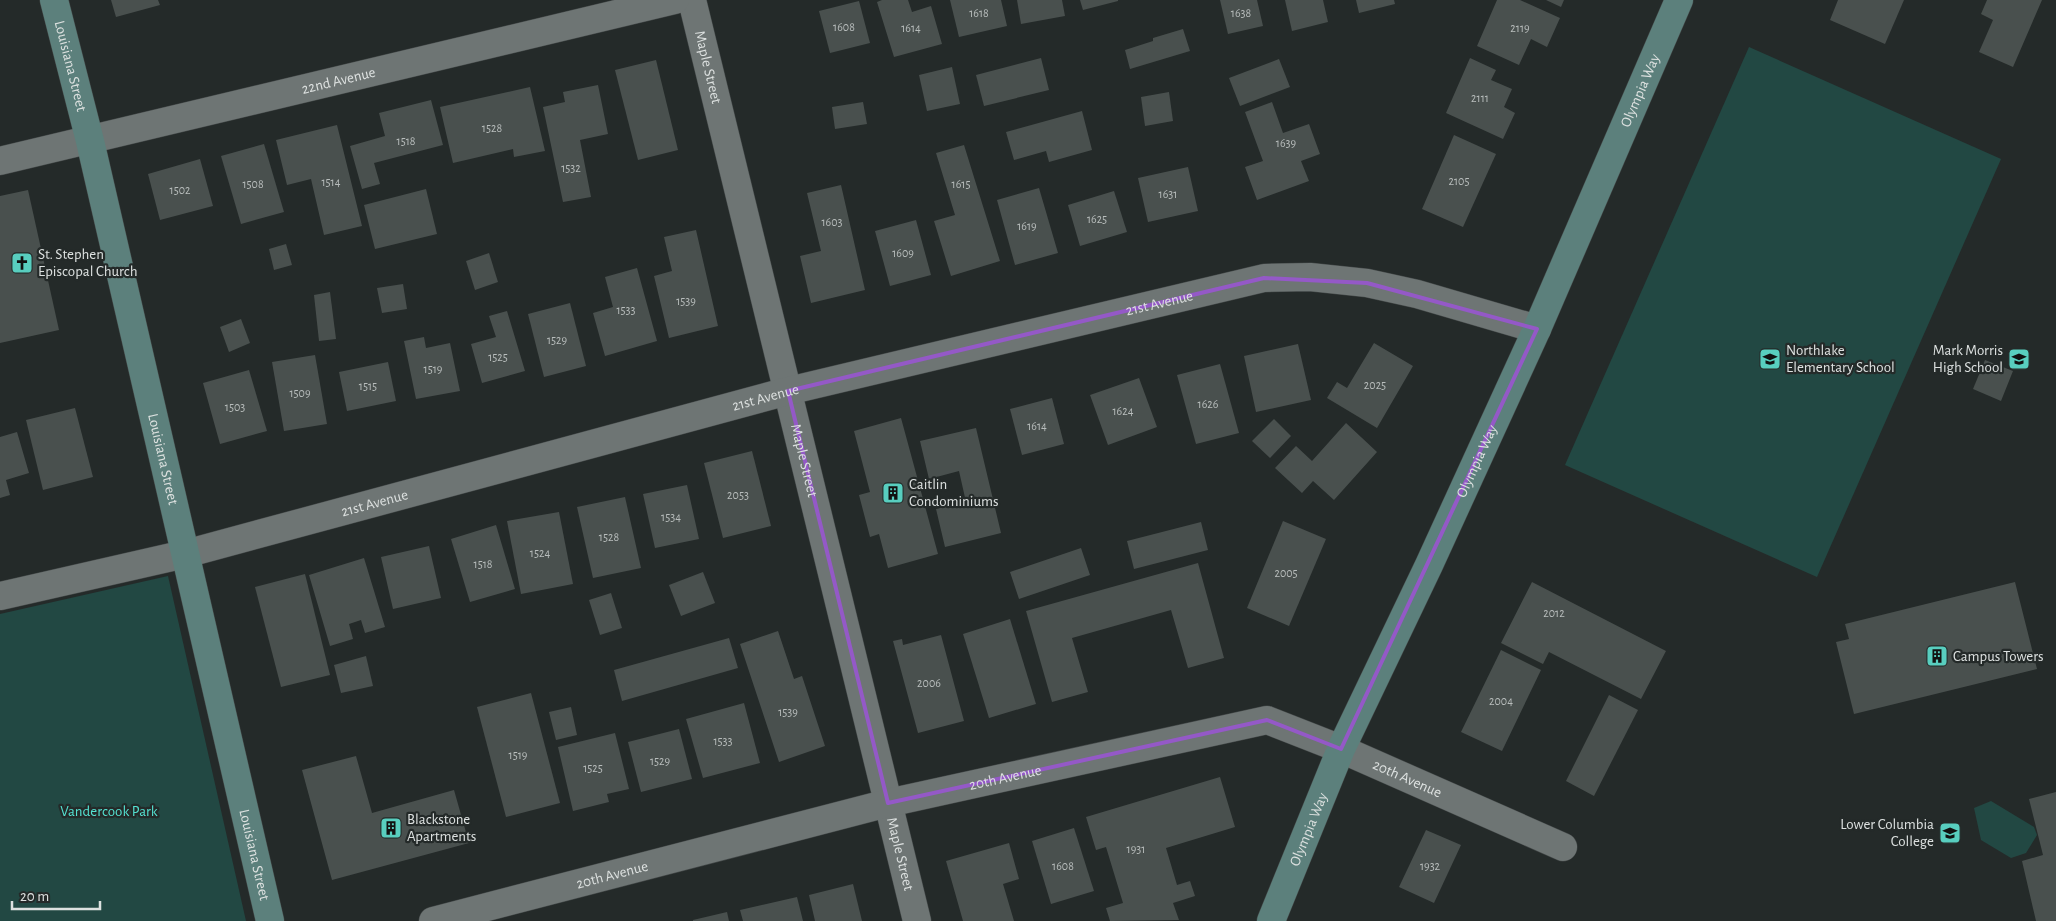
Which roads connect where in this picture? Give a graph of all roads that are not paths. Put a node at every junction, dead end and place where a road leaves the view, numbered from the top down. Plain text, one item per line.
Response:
1 (54, 0) edge
2 (675, 0) edge
3 (692, 0) edge
4 (1679, 0) edge
5 (90, 141) junction
6 (0, 161) edge
7 (1537, 329) junction
8 (788, 391) junction
9 (185, 554) junction
10 (0, 596) edge
11 (1341, 749) junction
12 (888, 803) junction
13 (1563, 847) dead end
14 (270, 921) edge
15 (433, 921) edge
16 (917, 921) edge
17 (1271, 921) edge

1 - 5 street, Louisiana Street
2 - 5 street, 22nd Avenue
3 - 8 street, Maple Street
4 - 7 street, Olympia Way
5 - 6 street, 22nd Avenue
5 - 9 street, Louisiana Street
7 - 8 street, 21st Avenue
7 - 11 street, Olympia Way
8 - 9 street, 21st Avenue
8 - 12 street, Maple Street
9 - 10 street, 21st Avenue
9 - 14 street, Louisiana Street
11 - 12 street, 20th Avenue
11 - 13 street, 20th Avenue
11 - 17 street, Olympia Way
12 - 15 street, 20th Avenue
12 - 16 street, Maple Street

